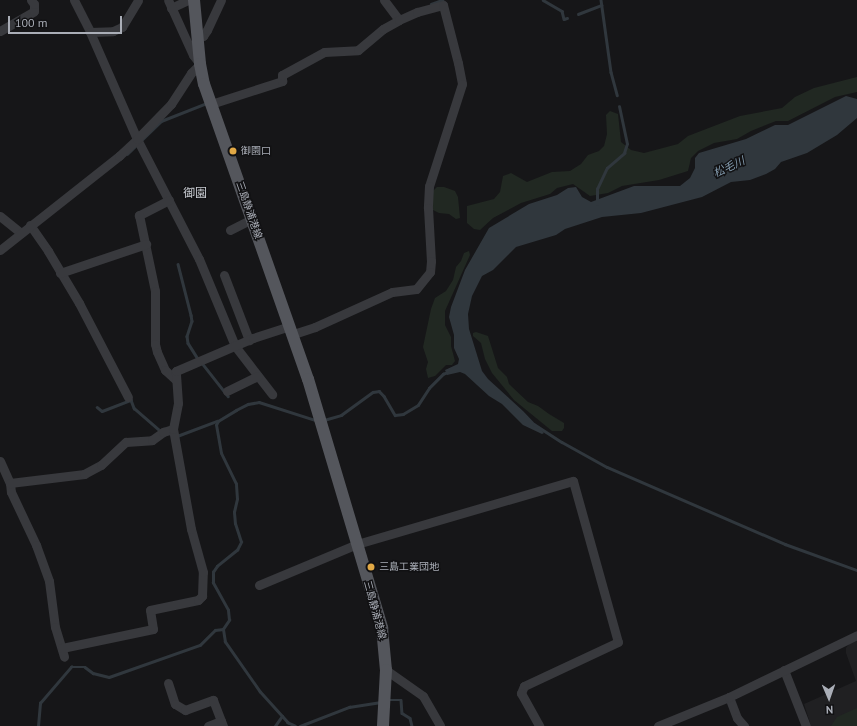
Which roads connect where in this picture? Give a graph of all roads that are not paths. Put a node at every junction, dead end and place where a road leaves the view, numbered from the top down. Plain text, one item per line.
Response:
1 (31, 0) edge
2 (74, 0) edge
3 (138, 0) edge
4 (188, 0) edge
5 (194, 0) edge
6 (221, 0) edge
7 (384, 0) edge
8 (169, 4) edge
9 (399, 20) junction
10 (0, 31) edge
11 (90, 32) junction
12 (197, 39) junction
13 (200, 64) junction
14 (211, 104) junction
15 (137, 139) junction
16 (169, 200) junction
17 (0, 216) edge
18 (252, 219) junction
19 (32, 228) junction
20 (230, 230) dead end
21 (21, 233) junction
22 (146, 244) junction
23 (0, 250) edge
24 (60, 273) junction
25 (224, 275) dead end
26 (291, 330) junction
27 (249, 340) junction
28 (235, 346) junction
29 (258, 376) junction
30 (176, 380) junction
31 (227, 392) dead end
32 (272, 394) dead end
33 (128, 397) dead end
34 (173, 429) junction
35 (0, 461) edge
36 (10, 483) junction
37 (357, 544) junction
38 (259, 585) dead end
39 (857, 635) edge
40 (386, 670) junction
41 (784, 670) junction
42 (168, 683) dead end
43 (729, 696) junction
44 (678, 722) edge
45 (222, 723) edge
46 (208, 726) edge
47 (383, 726) edge
48 (440, 726) edge
49 (539, 726) edge
50 (658, 726) edge
51 (744, 726) edge
52 (806, 726) edge

1 - 10 street
2 - 11 street
3 - 11 street
4 - 8 street
5 - 12 main road, 三島静浦港線
6 - 12 street
7 - 9 street
8 - 13 street
9 - 14 street
9 - 26 street
11 - 15 street
12 - 13 main road, 三島静浦港線
13 - 14 main road, 三島静浦港線
13 - 15 street
14 - 18 main road, 三島静浦港線
15 - 16 street
15 - 19 street
16 - 22 street
16 - 28 street
17 - 21 street
18 - 20 street
18 - 26 main road, 三島静浦港線
19 - 21 street
19 - 24 street
21 - 23 street
22 - 24 street
22 - 30 street
24 - 33 street
25 - 27 street
26 - 27 street
26 - 37 main road, 三島静浦港線
27 - 28 street
28 - 29 street
28 - 30 street
29 - 31 street
29 - 32 street
30 - 34 street
34 - 36 street
34 - 36 street
35 - 36 street
37 - 38 street
37 - 40 main road, 三島静浦港線
37 - 49 street
39 - 41 street
40 - 47 main road, 三島静浦港線
40 - 48 street
41 - 43 street
41 - 52 street
42 - 45 street
43 - 44 street
43 - 51 street
44 - 50 street
45 - 46 street

